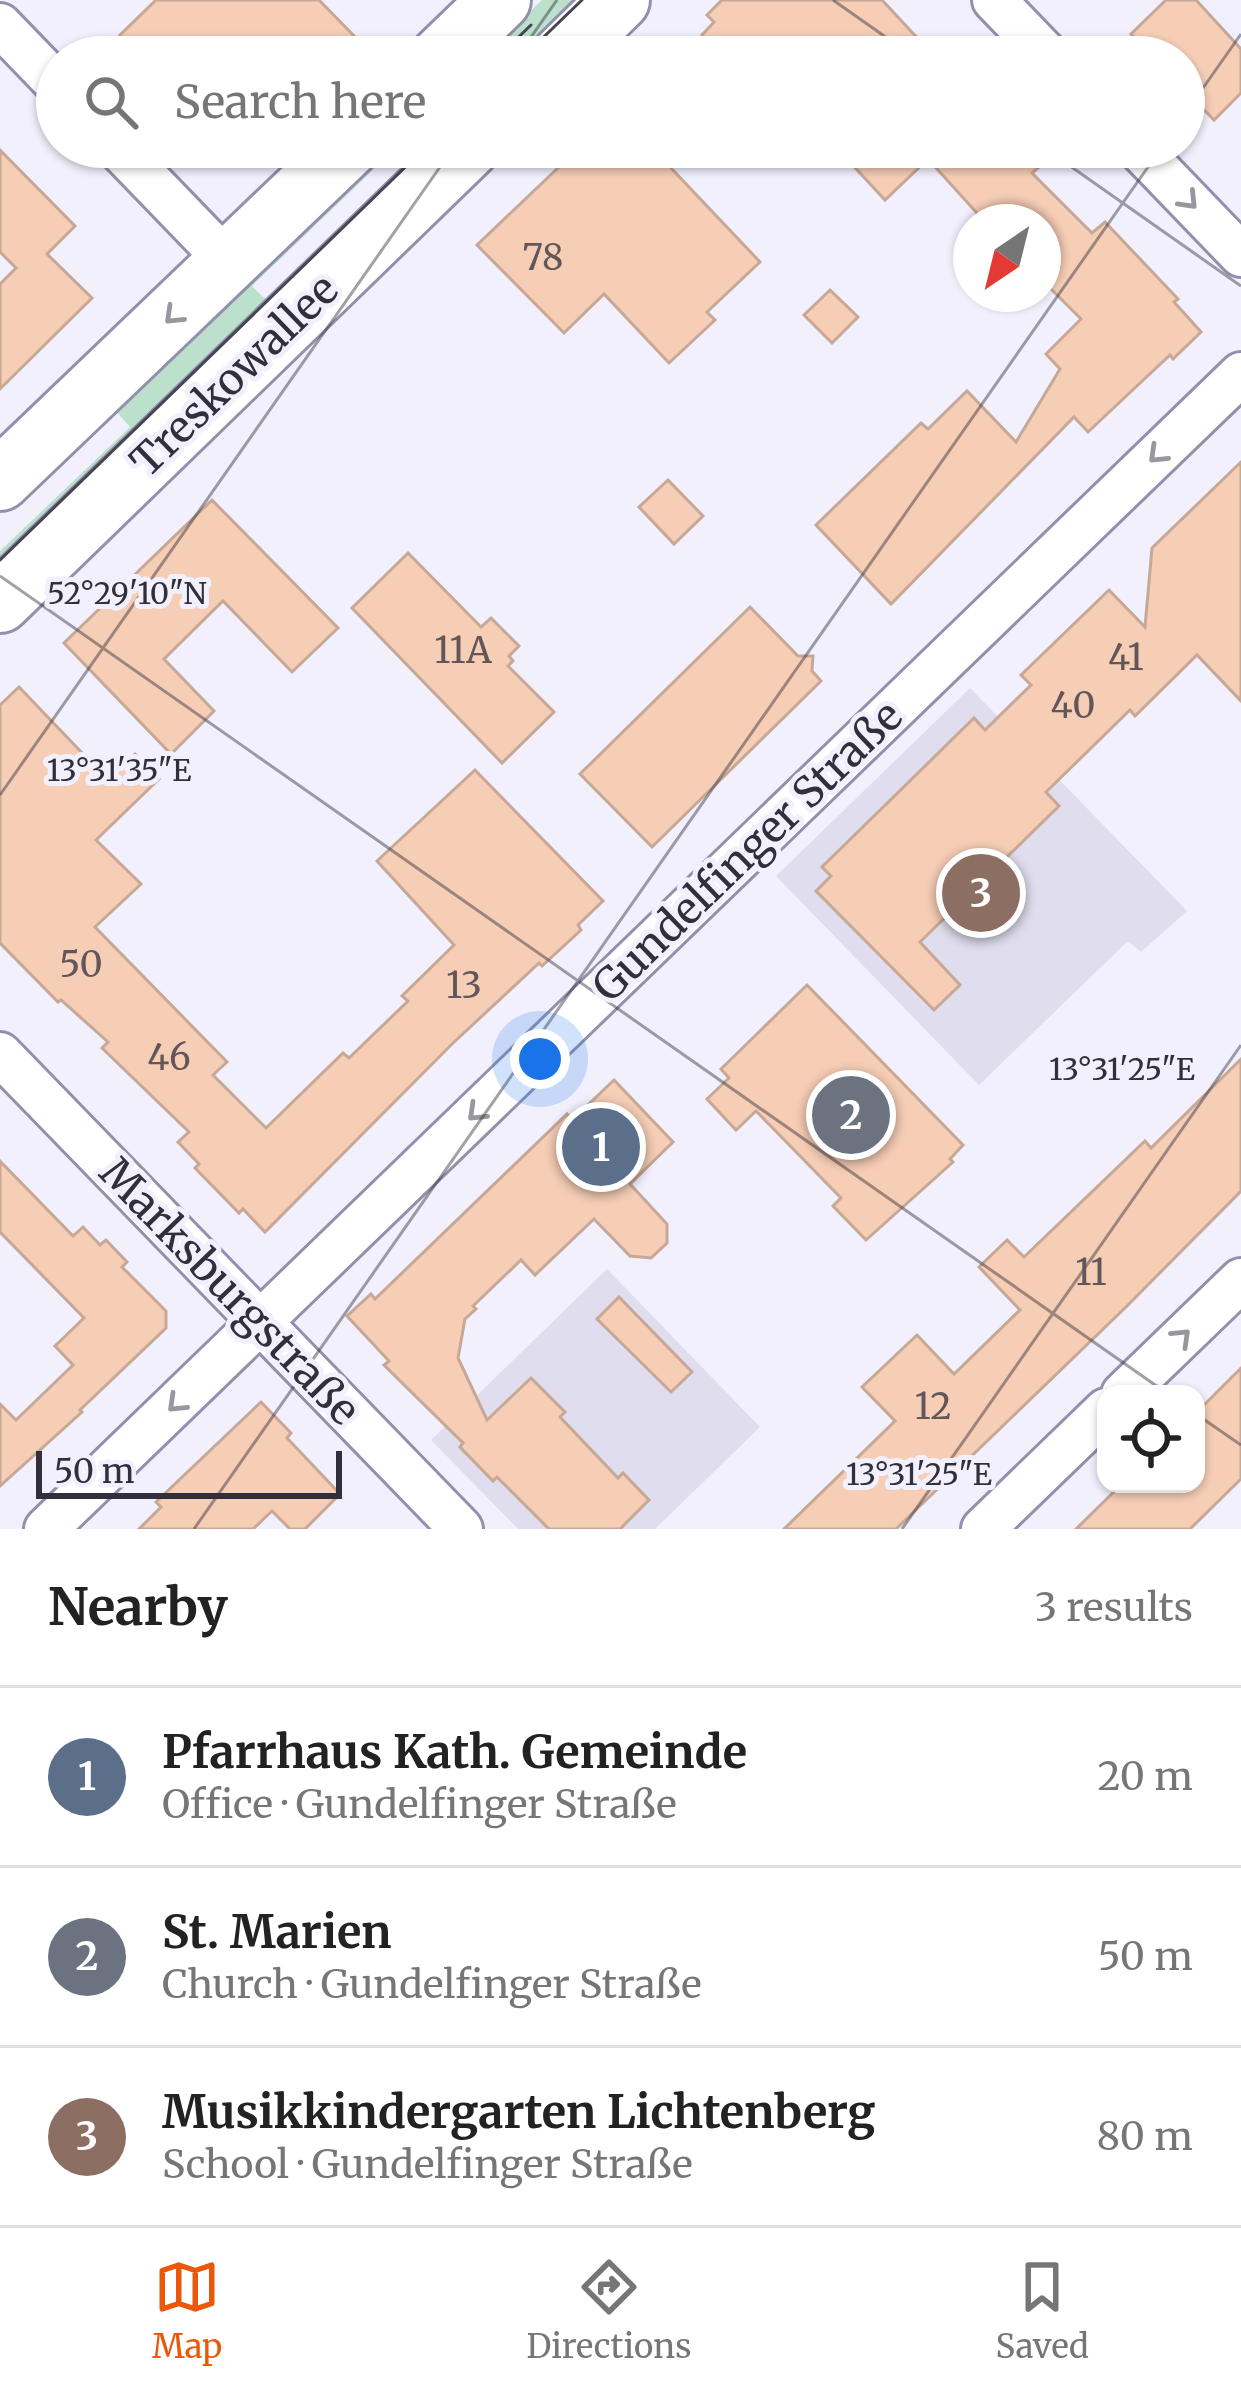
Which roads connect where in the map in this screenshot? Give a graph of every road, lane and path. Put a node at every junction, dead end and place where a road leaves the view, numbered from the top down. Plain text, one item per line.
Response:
1 (500, 0) edge
2 (620, 0) edge
3 (994, 0) edge
4 (0, 26) edge
5 (463, 36) edge
6 (583, 36) edge
7 (1029, 36) edge
8 (36, 63) edge
9 (137, 168) edge
10 (326, 168) edge
11 (447, 168) edge
12 (1157, 168) edge
13 (1241, 255) edge
14 (229, 262) junction
15 (1241, 374) edge
16 (0, 480) edge
17 (0, 602) edge
18 (0, 1054) edge
19 (1241, 1280) edge
20 (261, 1322) junction
21 (1132, 1385) edge
22 (1097, 1419) edge
23 (46, 1529) edge
24 (460, 1529) edge
25 (983, 1529) edge

1 - 5 main road
2 - 6 main road
3 - 7 street
4 - 8 street
9 - 14 street
10 - 14 main road, Treskowallee
11 - 17 main road, Treskowallee
12 -> 13 street
14 -> 16 main road, Treskowallee
15 -> 20 street, Gundelfinger Straße
18 - 20 street, Marksburgstraße
21 -> 19 street
20 -> 23 street, Gundelfinger Straße
20 - 24 street, Marksburgstraße
22 - 25 street

